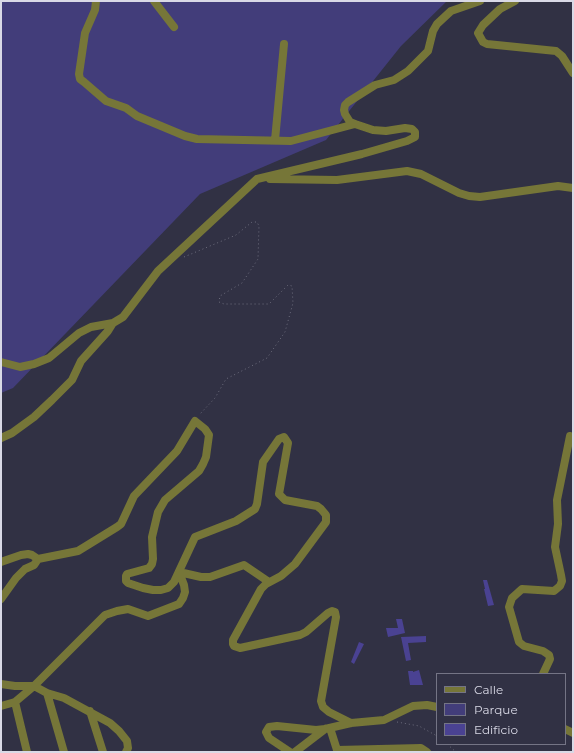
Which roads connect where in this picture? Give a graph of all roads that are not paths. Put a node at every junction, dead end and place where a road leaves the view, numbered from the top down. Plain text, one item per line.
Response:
1 (96, 1) edge
2 (154, 1) edge
3 (480, 1) edge
4 (515, 1) edge
5 (174, 27) dead end
6 (284, 44) dead end
7 (573, 73) edge
8 (354, 124) junction
9 (275, 140) junction
10 (257, 179) junction
11 (573, 188) edge
12 (113, 323) junction
13 (1, 362) edge
14 (570, 436) dead end
15 (1, 438) edge
16 (38, 559) junction
17 (1, 562) edge
18 (179, 572) junction
19 (269, 582) junction
20 (1, 599) edge
21 (543, 673) edge
22 (1, 684) edge
23 (34, 686) junction
24 (47, 693) junction
25 (15, 702) junction
26 (1, 706) edge
27 (436, 707) edge
28 (90, 711) junction
29 (351, 723) junction
30 (328, 728) junction
31 (337, 751) edge
32 (426, 751) edge
33 (27, 752) edge
34 (64, 752) edge
35 (103, 752) edge
36 (126, 752) edge
37 (290, 752) edge
38 (295, 752) edge

1 - 9 street
2 - 5 street
3 - 8 street
4 - 7 street
6 - 9 street
8 - 9 street
8 - 10 street
10 - 11 street
10 - 12 street
12 - 13 street
12 - 15 street
14 - 21 street
16 - 17 street
16 - 18 street
16 - 20 street
18 - 19 street
18 - 19 street
18 - 23 street
19 - 29 street
22 - 23 street
23 - 24 street
23 - 25 street
24 - 28 street
24 - 34 street
25 - 26 street
25 - 33 street
27 - 29 street
28 - 35 street
28 - 36 street
29 - 30 street
30 - 31 street
30 - 37 street
30 - 38 street
31 - 32 street

